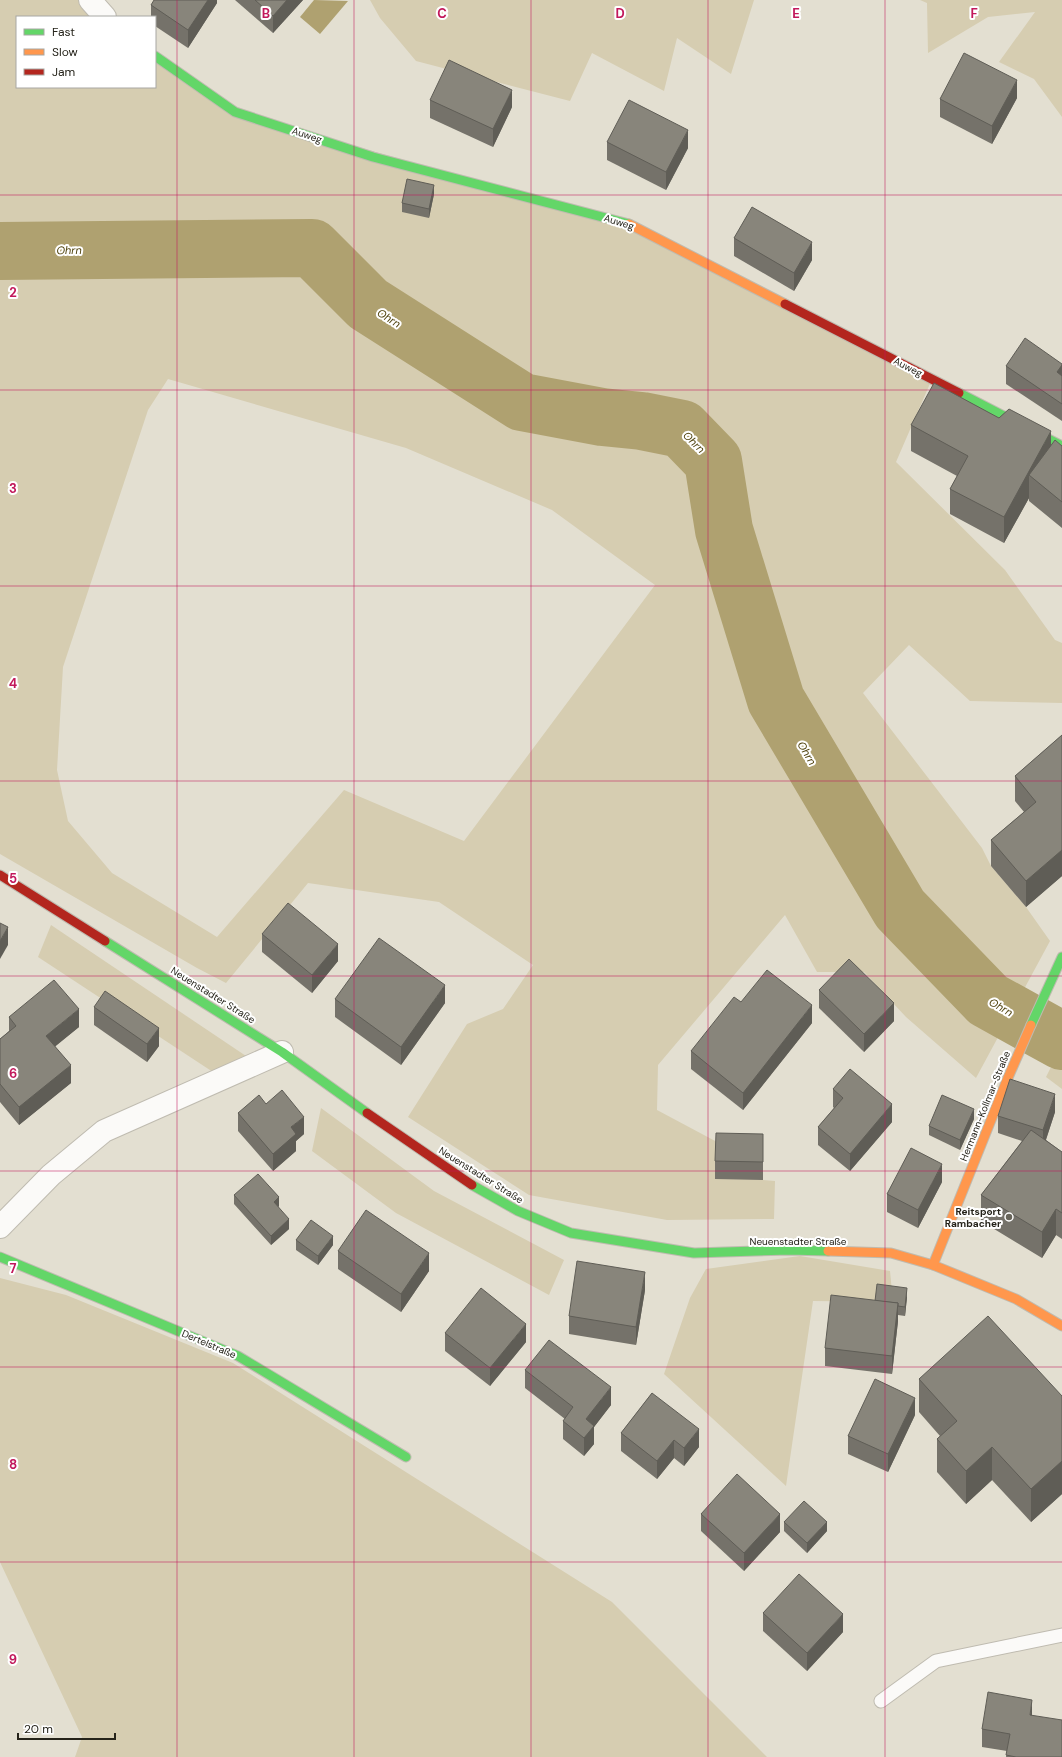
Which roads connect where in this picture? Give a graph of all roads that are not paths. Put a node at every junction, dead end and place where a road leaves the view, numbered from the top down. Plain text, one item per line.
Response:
1 (90, 0) edge
2 (104, 16) edge
3 (156, 57) edge
4 (1062, 446) edge
5 (0, 876) edge
6 (1062, 958) edge
7 (282, 1052) junction
8 (0, 1227) edge
9 (0, 1257) edge
10 (933, 1264) junction
11 (1062, 1326) edge
12 (406, 1457) dead end
13 (1062, 1635) edge
14 (881, 1701) dead end

1 - 2 street
3 - 4 street, Auweg
5 - 7 street, Neuenstadter Straße
6 - 10 street, Hermann-Kollmar-Straße
7 - 8 street
7 - 10 street, Neuenstadter Straße
9 - 12 street, Dertelstraße
10 - 11 street, Neuenstadter Straße
13 - 14 lane

